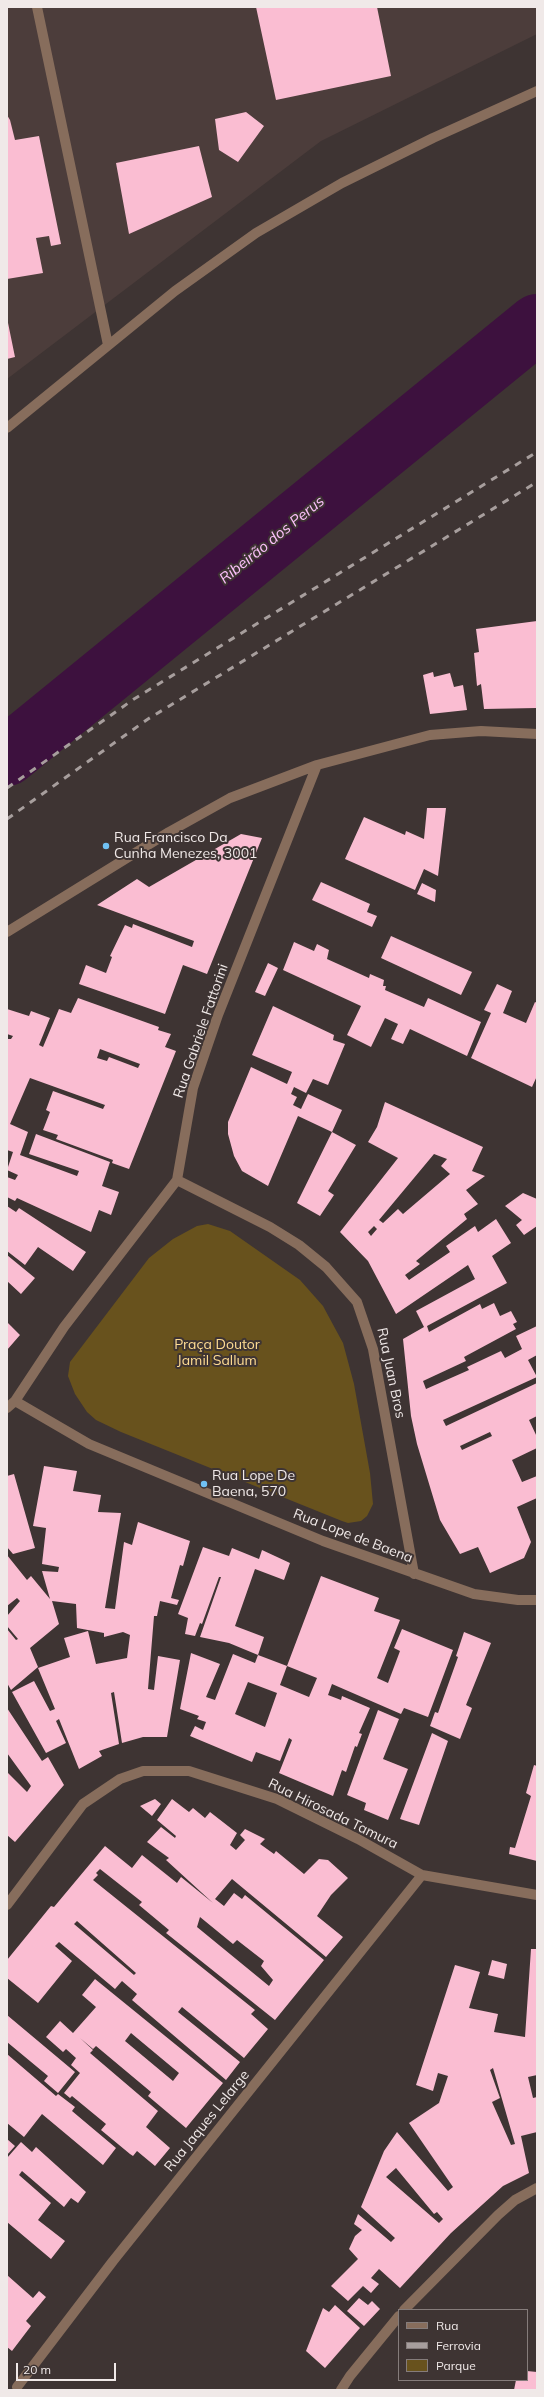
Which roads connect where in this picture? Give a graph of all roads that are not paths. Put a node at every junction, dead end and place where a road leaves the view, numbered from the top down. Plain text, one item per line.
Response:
1 (37, 7) edge
2 (537, 91) edge
3 (108, 345) junction
4 (7, 428) edge
5 (537, 734) edge
6 (317, 765) junction
7 (7, 932) edge
8 (177, 1180) junction
9 (15, 1401) junction
10 (7, 1408) edge
11 (414, 1574) junction
12 (537, 1600) edge
13 (422, 1875) junction
14 (537, 1895) edge
15 (7, 1905) edge
16 (537, 2188) edge
17 (405, 2309) edge
18 (398, 2317) edge
19 (17, 2387) dead end
20 (341, 2390) edge

1 - 3 street
2 - 3 street
3 - 4 street
5 - 6 street
6 - 7 street
6 - 8 street, Rua Gabriele Fattorini
8 - 9 street, Rua Gabriele Fattorini
8 - 11 street, Rua Juan Bros
9 - 10 street, Rua Gabriele Fattorini
9 - 11 street, Rua Lope de Baena
11 - 12 street, Rua Lope de Baena
13 - 14 street, Rua Hirosada Tamura
13 - 15 street, Rua Hirosada Tamura
13 - 19 street, Rua Jaques Lelarge
16 - 17 street
18 - 20 street

